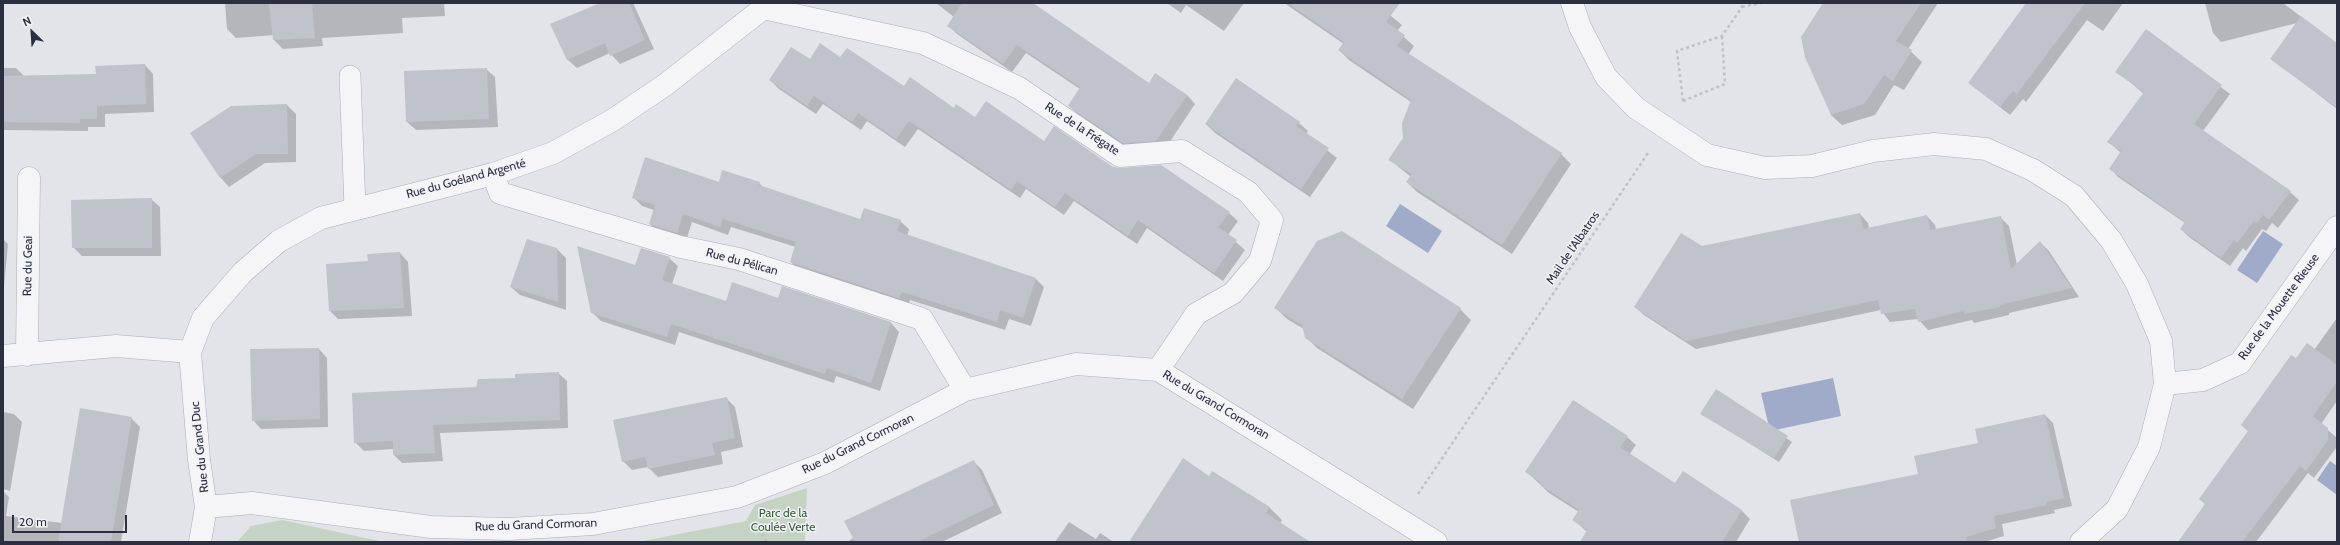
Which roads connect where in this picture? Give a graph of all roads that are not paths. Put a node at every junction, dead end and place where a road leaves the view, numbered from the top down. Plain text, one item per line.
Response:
1 (1572, 3) edge
2 (766, 6) edge
3 (350, 76) dead end
4 (494, 174) junction
5 (29, 178) dead end
6 (355, 208) junction
7 (2337, 227) edge
8 (190, 352) junction
9 (27, 355) junction
10 (3, 356) edge
11 (1158, 370) junction
12 (2165, 384) junction
13 (965, 390) junction
14 (206, 507) junction
15 (200, 542) edge
16 (1436, 542) edge
17 (2081, 542) edge

1 - 12 street
2 - 4 street, Rue du Goéland Argenté
2 - 11 street, Rue de la Frégate
3 - 6 lane
4 - 6 street, Rue du Goéland Argenté
4 - 13 street, Rue du Pélican
5 - 9 street, Rue du Geai
6 - 8 street, Rue du Goéland Argenté
7 - 12 street, Rue de la Mouette Rieuse
8 - 9 street
8 - 14 street, Rue du Grand Duc
9 - 10 street
11 - 13 street, Rue du Grand Cormoran
11 - 16 street, Rue du Grand Cormoran
12 - 17 street
13 - 14 street, Rue du Grand Cormoran
14 - 15 street, Rue du Grand Duc

